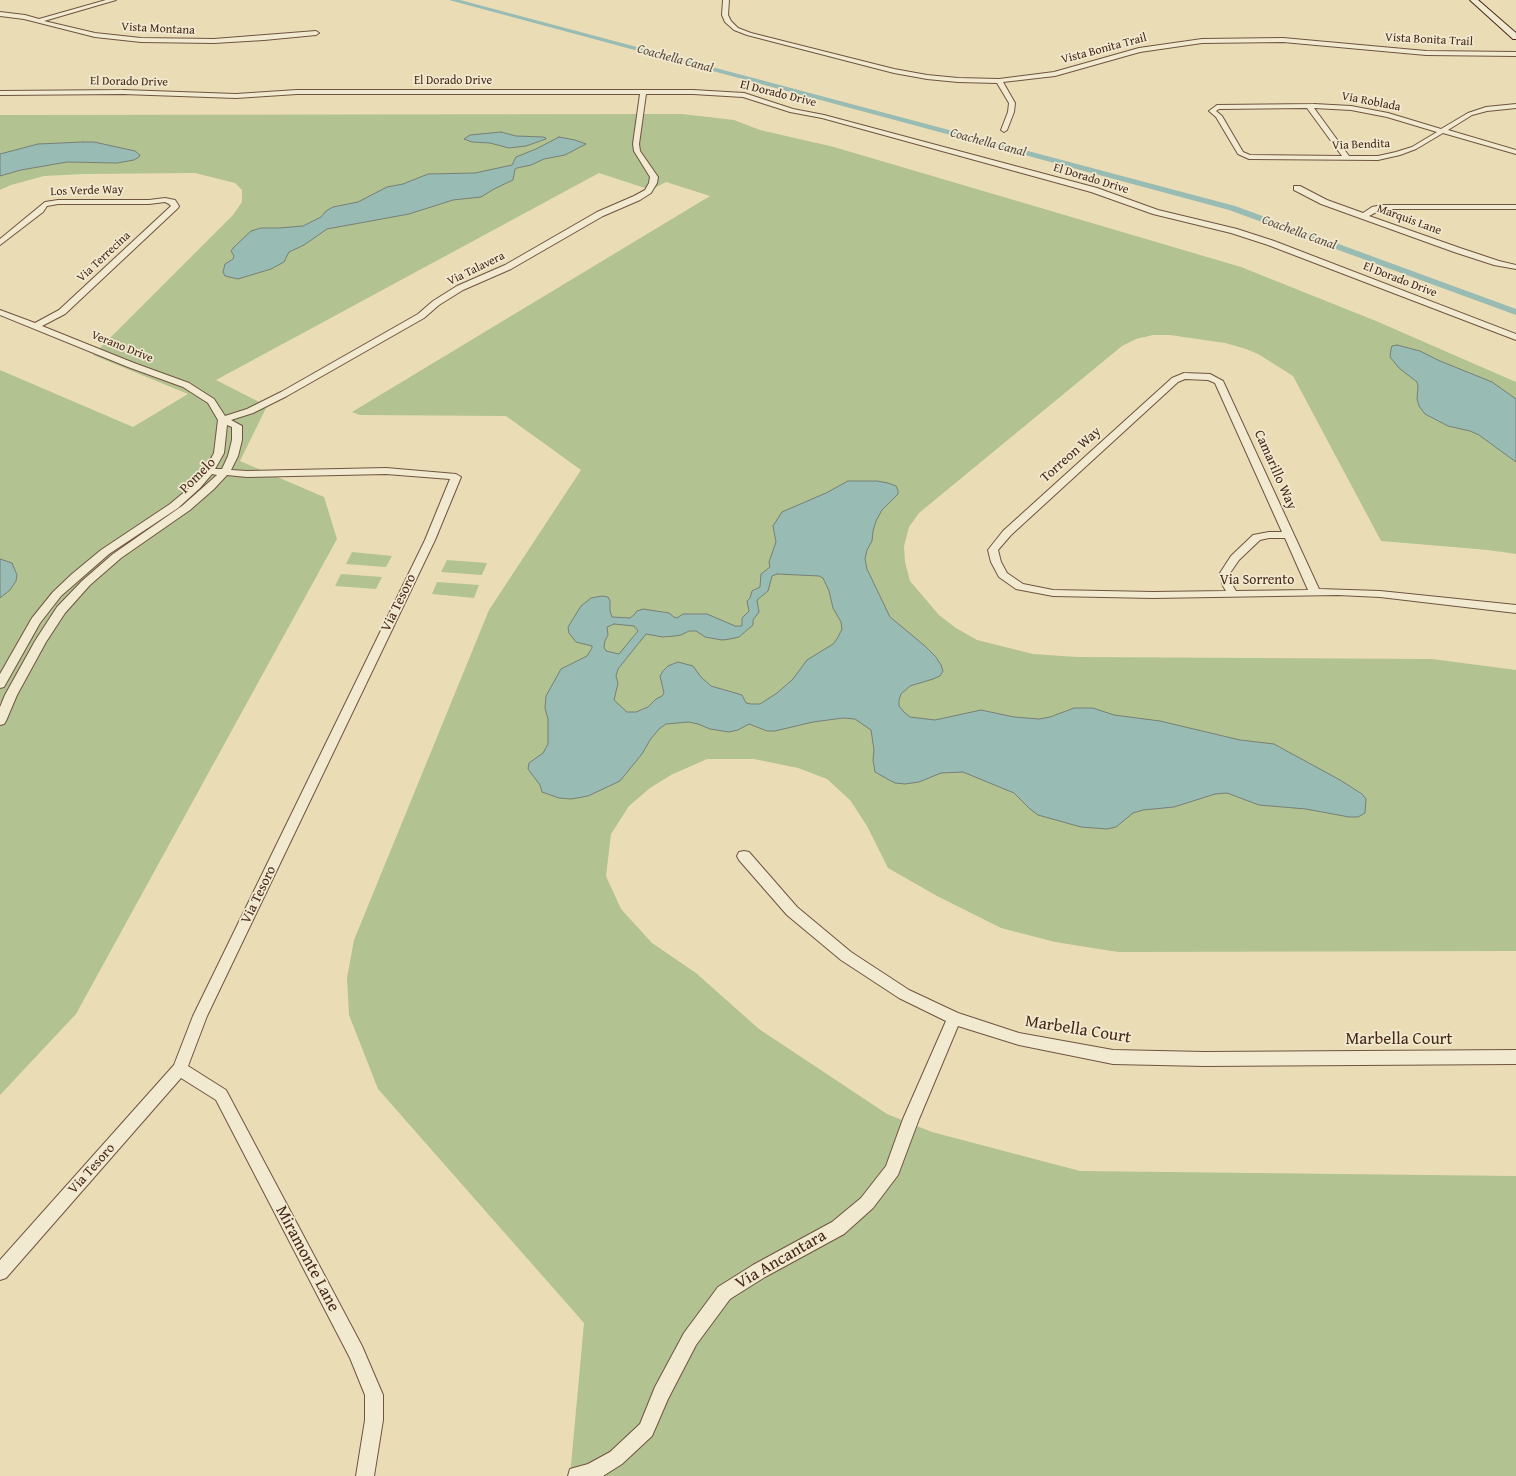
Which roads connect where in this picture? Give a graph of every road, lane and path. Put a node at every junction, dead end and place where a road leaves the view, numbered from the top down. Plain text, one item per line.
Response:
1 (113, 0) edge
2 (726, 0) edge
3 (1474, 0) edge
4 (0, 14) edge
5 (41, 20) junction
6 (316, 33) dead end
7 (1516, 37) edge
8 (1516, 54) edge
9 (999, 81) junction
10 (643, 92) junction
11 (0, 93) edge
12 (1309, 106) junction
13 (1516, 106) edge
14 (1004, 130) dead end
15 (1442, 131) junction
16 (1516, 152) edge
17 (1244, 155) joint
18 (1347, 158) junction
19 (1297, 188) dead end
20 (165, 200) joint
21 (1516, 207) edge
22 (1364, 216) junction
23 (0, 243) edge
24 (1516, 268) edge
25 (0, 312) edge
26 (36, 326) junction
27 (1516, 337) edge
28 (1196, 376) joint
29 (223, 420) junction
30 (209, 471) junction
31 (226, 472) junction
32 (1289, 535) junction
33 (1003, 575) joint
34 (1315, 593) junction
35 (1233, 594) junction
36 (1516, 609) edge
37 (0, 684) edge
38 (0, 721) edge
39 (744, 856) dead end
40 (954, 1018) junction
41 (1516, 1057) edge
42 (180, 1069) junction
43 (0, 1272) edge
44 (366, 1476) edge
45 (577, 1476) edge

1 - 5 street
2 - 9 street, Vista Bonita Trail
3 - 7 main road
4 - 5 street, Vista Montana
5 - 6 street, Vista Montana
8 - 9 street, Vista Bonita Trail
9 - 14 street
10 - 11 street, El Dorado Drive
10 - 27 street, El Dorado Drive
10 - 29 street, Via Talavera
12 - 15 street, Via Roblada
12 - 17 street, Via Roblada
12 - 18 street
13 - 15 street, Via Bendita
15 - 16 street, Via Roblada
15 - 18 street, Via Bendita
17 - 18 street, Via Bendita
19 - 22 street, Marquis Lane
20 - 23 street, Los Verde Way
20 - 26 street, Via Terrecina
21 - 22 street
22 - 24 street, Marquis Lane
25 - 26 street, Verano Drive
26 - 29 street, Verano Drive
28 - 32 street, Camarillo Way
28 - 33 street, Torreon Way
29 - 30 street, Pomelo
29 - 31 street, Pomelo
30 - 31 street
30 - 37 street, Pomelo
31 - 38 street, Pomelo
31 - 42 street, Via Tesoro
32 - 34 street, Camarillo Way
32 - 35 street
33 - 35 street, Via Sorrento
34 - 35 street, Via Sorrento
34 - 36 street, Via Sorrento
39 - 40 street, Marbella Court
40 - 41 street, Marbella Court
40 - 45 street, Via Ancantara
42 - 43 street, Via Tesoro
42 - 44 street, Miramonte Lane

